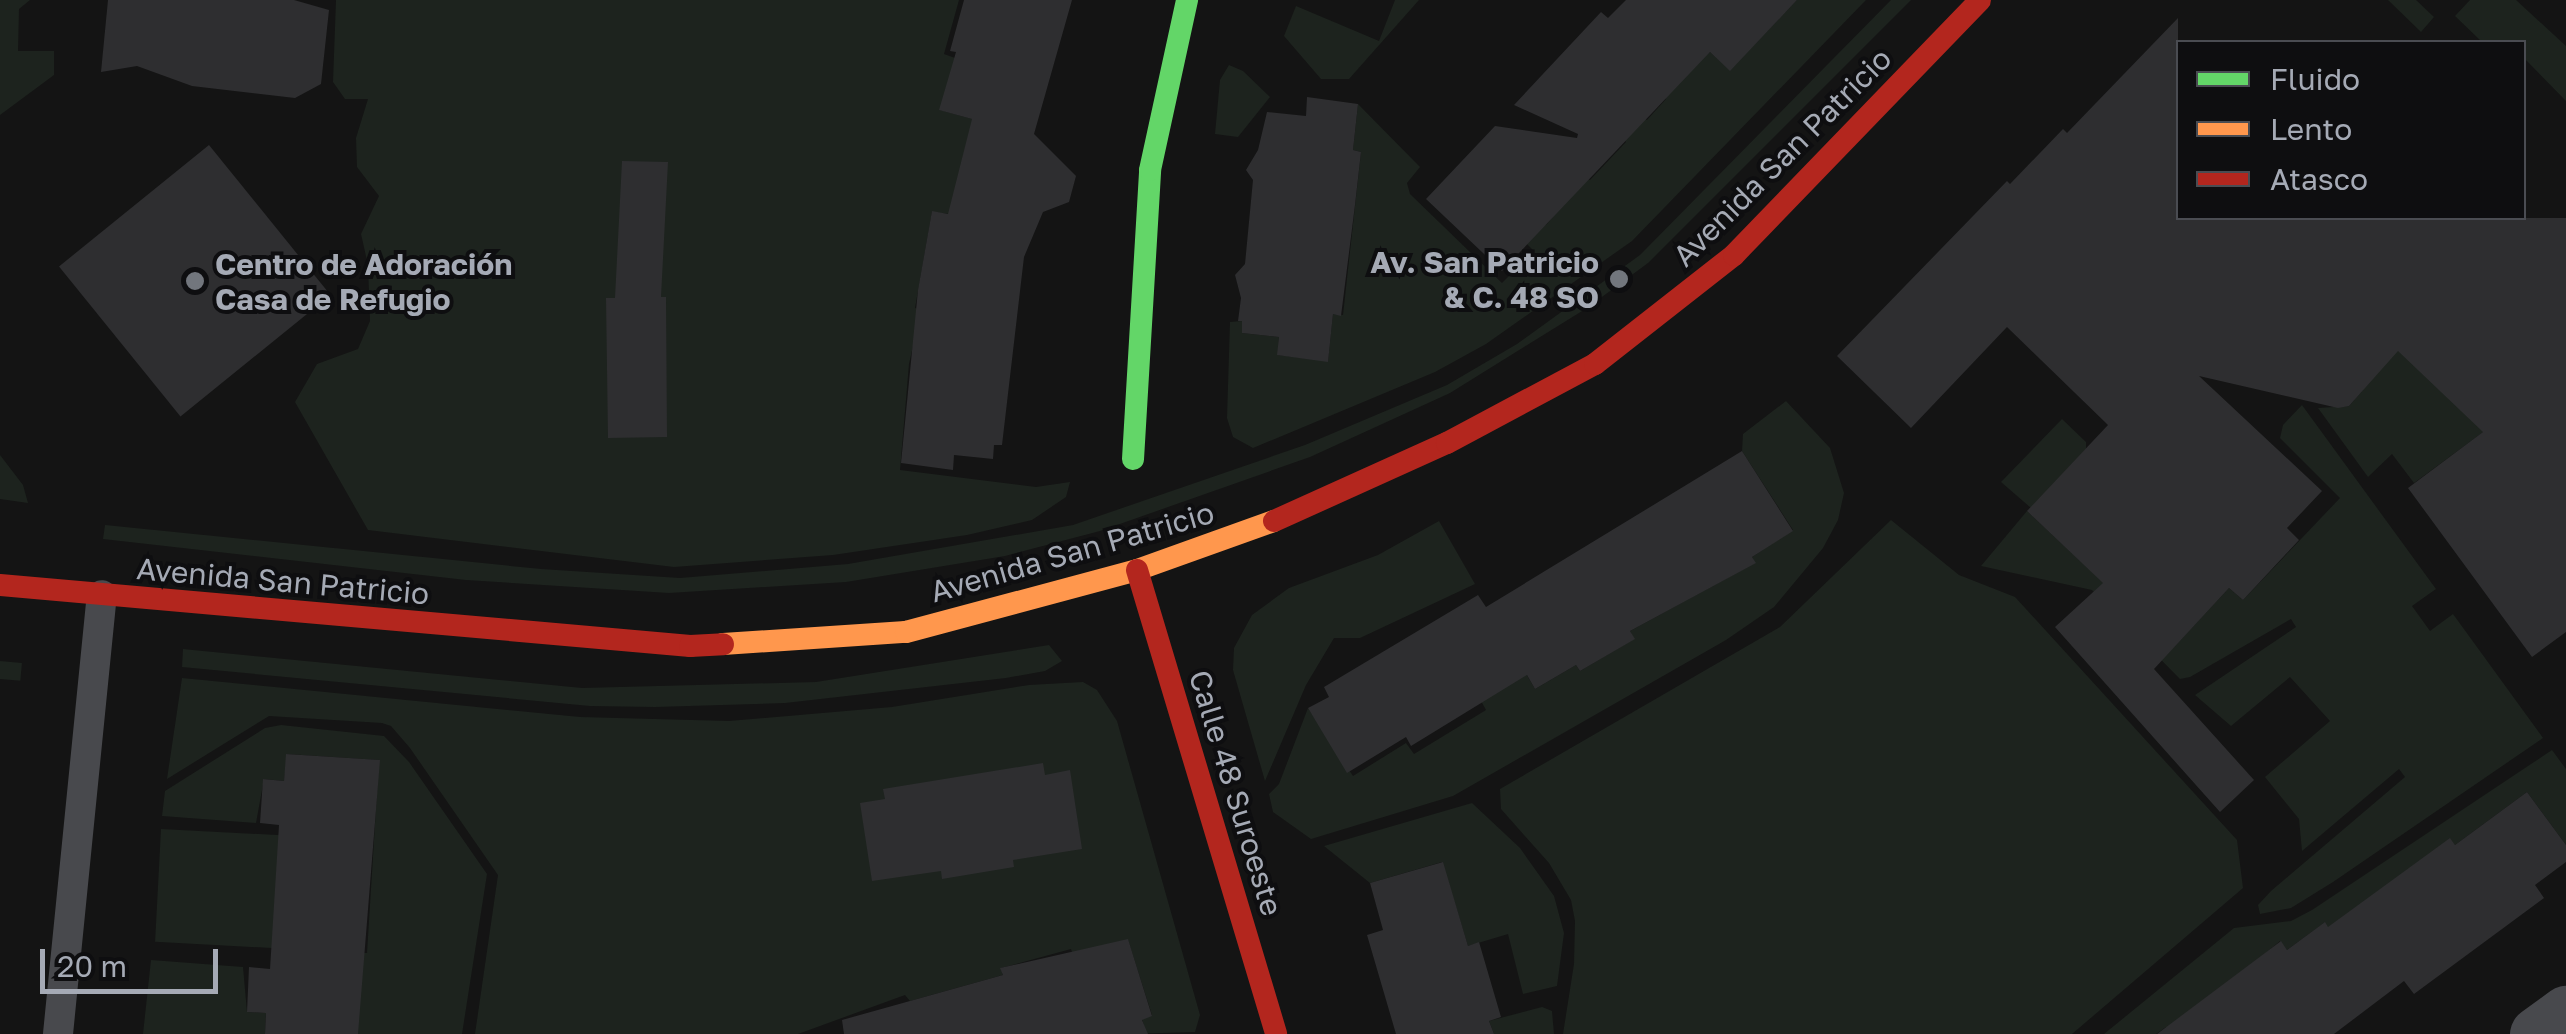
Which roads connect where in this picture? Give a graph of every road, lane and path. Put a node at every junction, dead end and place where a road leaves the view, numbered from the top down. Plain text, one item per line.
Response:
1 (1187, 0) edge
2 (1980, 0) edge
3 (1133, 459) dead end
4 (1138, 570) junction
5 (0, 585) edge
6 (102, 595) junction
7 (2566, 1013) edge
8 (58, 1034) edge
9 (1276, 1034) edge
10 (2537, 1034) edge

1 - 3 street
2 - 4 street, Avenida San Patricio
4 - 6 street, Avenida San Patricio
4 - 9 street, Calle 48 Suroeste
5 - 6 street, Avenida San Patricio
6 - 8 lane
7 - 10 street

